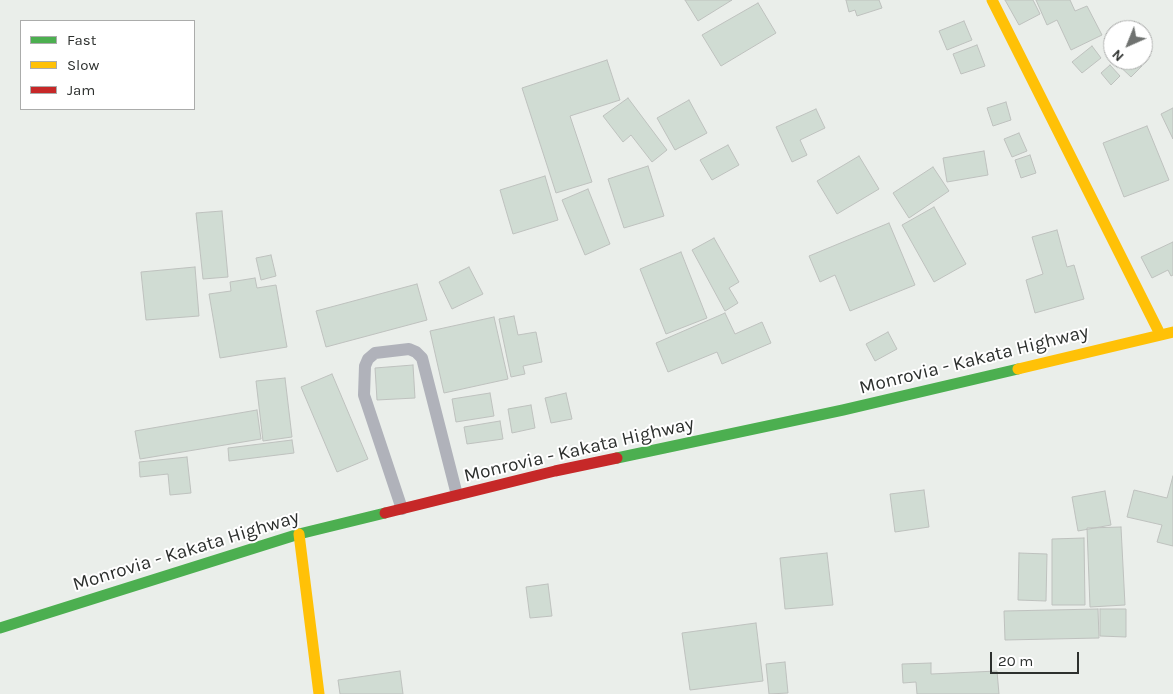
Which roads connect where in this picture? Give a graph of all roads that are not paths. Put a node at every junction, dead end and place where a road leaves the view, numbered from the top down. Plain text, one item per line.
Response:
1 (992, 0) edge
2 (1173, 332) edge
3 (1160, 334) junction
4 (457, 495) junction
5 (402, 509) junction
6 (298, 534) junction
7 (0, 628) edge
8 (319, 694) edge

1 - 3 main road
2 - 3 main road, Monrovia - Kakata Highway
3 - 4 main road, Monrovia - Kakata Highway
4 - 5 main road, Monrovia - Kakata Highway
4 - 5 lane
5 - 6 main road, Monrovia - Kakata Highway
6 - 7 main road, Monrovia - Kakata Highway
6 - 8 main road

